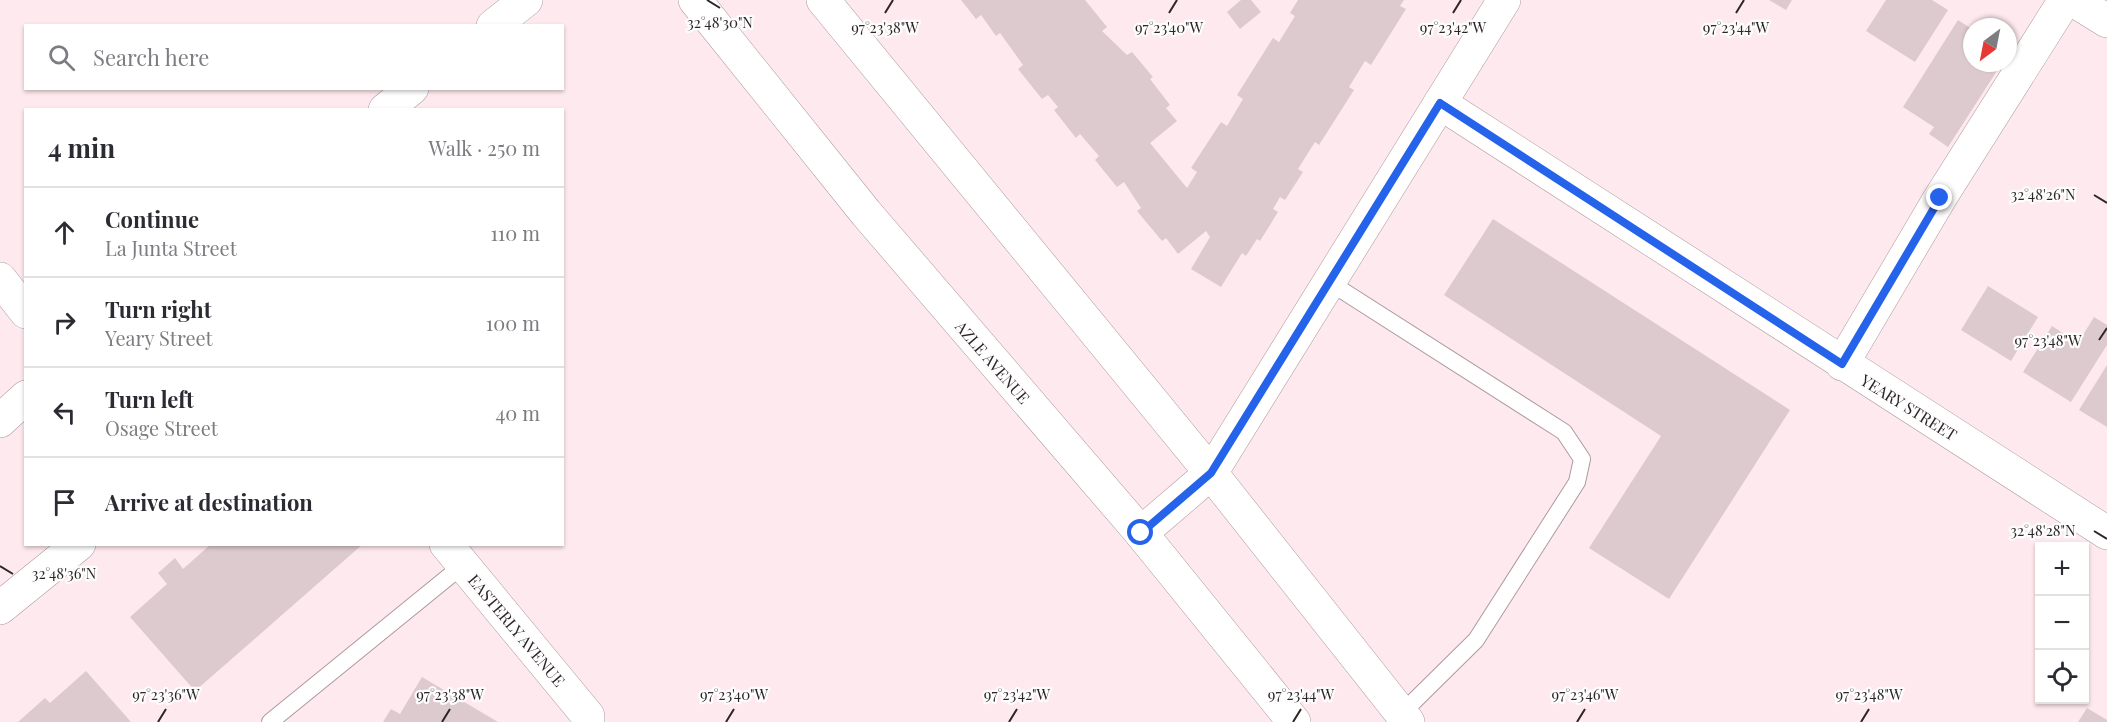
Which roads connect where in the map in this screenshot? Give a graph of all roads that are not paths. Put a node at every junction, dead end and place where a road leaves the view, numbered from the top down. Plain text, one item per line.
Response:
1 (526, 0) edge
2 (695, 0) edge
3 (823, 0) edge
4 (1504, 0) edge
5 (2065, 0) edge
6 (2073, 0) edge
7 (2107, 21) edge
8 (496, 24) edge
9 (410, 90) edge
10 (1440, 103) junction
11 (388, 108) edge
12 (0, 279) edge
13 (1329, 282) junction
14 (24, 309) edge
15 (1842, 364) junction
16 (24, 399) edge
17 (0, 422) edge
18 (1211, 473) junction
19 (2107, 532) edge
20 (1141, 533) junction
21 (77, 546) edge
22 (454, 555) edge
23 (0, 608) edge
24 (588, 719) edge
25 (1401, 719) edge
26 (270, 722) edge
27 (1294, 722) edge

1 - 8 street
2 - 20 street, AZLE AVENUE
3 - 18 street
4 - 10 street
5 - 15 street
6 - 7 street
9 - 11 street
10 - 13 street
10 - 15 street, YEARY STREET
12 - 14 street
13 - 18 street
13 - 25 lane
15 - 19 street, YEARY STREET
16 - 17 street
18 - 20 street
18 - 25 street
20 - 27 street, AZLE AVENUE
21 - 23 street
22 - 24 street, EASTERLY AVENUE
22 - 26 lane

